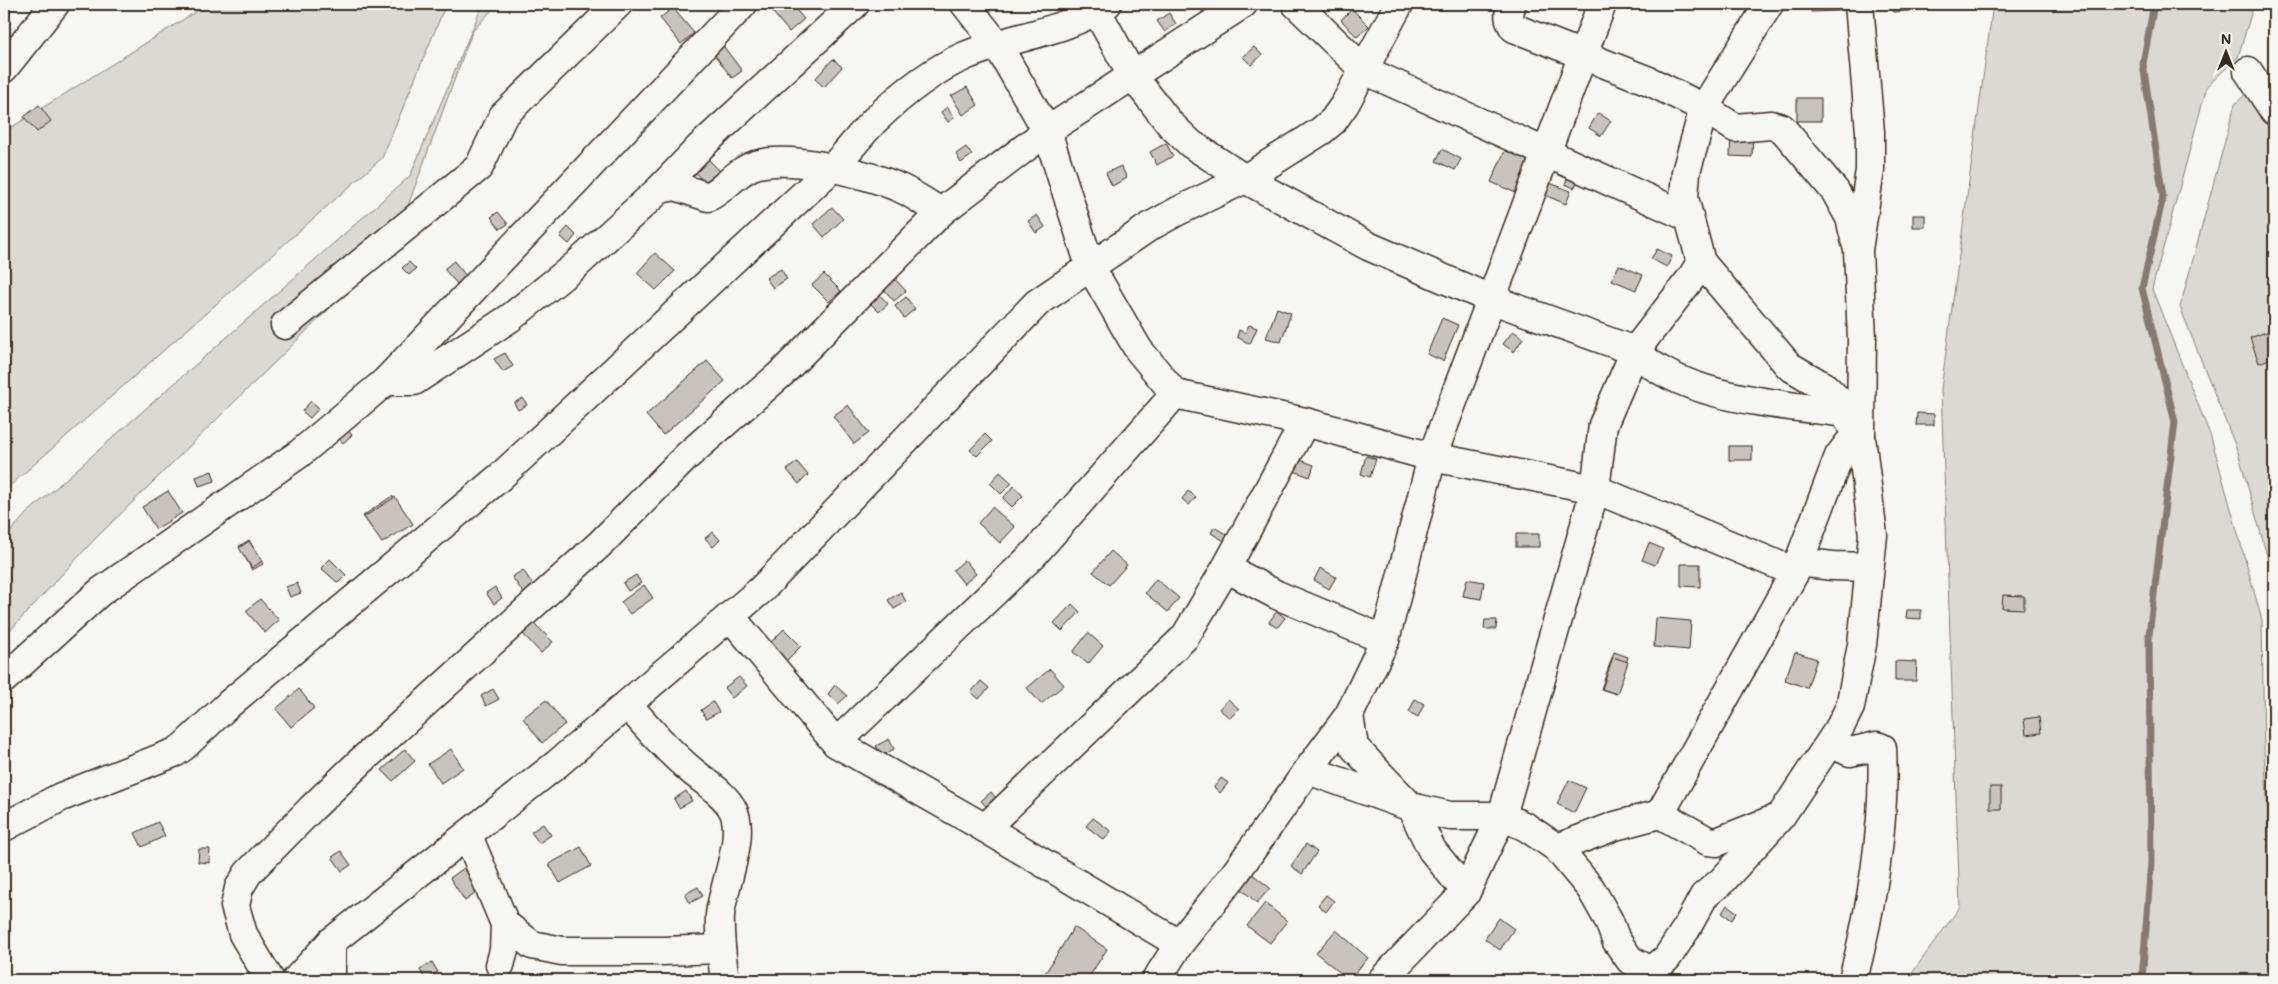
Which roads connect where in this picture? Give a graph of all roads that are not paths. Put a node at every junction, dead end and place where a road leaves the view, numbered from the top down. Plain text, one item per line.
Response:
1 (55, 4) edge
2 (618, 4) edge
3 (743, 4) edge
4 (855, 4) edge
5 (965, 4) edge
6 (1243, 4) edge
7 (1296, 4) edge
8 (1399, 4) edge
9 (1512, 4) edge
10 (1602, 4) edge
11 (1769, 4) edge
12 (1859, 4) edge
13 (1099, 6) edge
14 (998, 46) junction
15 (1583, 56) junction
16 (6, 60) edge
17 (1364, 70) junction
18 (2248, 72) dead end
19 (1132, 75) junction
20 (1704, 108) junction
21 (2274, 111) edge
22 (1047, 131) junction
23 (1548, 153) junction
24 (832, 168) junction
25 (1245, 179) junction
26 (660, 190) junction
27 (941, 212) junction
28 (1688, 217) junction
29 (1858, 250) junction
30 (1701, 262) junction
31 (1090, 266) junction
32 (1493, 300) junction
33 (285, 324) dead end
34 (1635, 351) junction
35 (386, 381) junction
36 (1175, 394) junction
37 (1845, 413) junction
38 (1305, 422) junction
39 (1861, 437) junction
40 (1432, 457) junction
41 (1595, 489) junction
42 (1796, 567) junction
43 (1868, 567) junction
44 (1226, 568) junction
45 (730, 616) junction
46 (1385, 640) junction
47 (4, 679) edge
48 (628, 705) junction
49 (1349, 715) junction
50 (1830, 743) junction
51 (836, 744) junction
52 (1308, 770) junction
53 (1411, 807) junction
54 (1660, 814) junction
55 (1502, 816) junction
56 (1781, 816) junction
57 (4, 827) edge
58 (984, 828) junction
59 (468, 836) junction
60 (1557, 848) junction
61 (1466, 892) junction
62 (505, 924) junction
63 (331, 942) junction
64 (1179, 944) junction
65 (532, 945) junction
66 (721, 949) junction
67 (493, 973) edge
68 (1650, 977) edge
69 (270, 980) edge
70 (296, 980) edge
71 (331, 980) edge
72 (725, 980) edge
73 (1156, 980) edge
74 (1382, 980) edge
75 (1853, 980) edge

1 - 16 street
2 - 33 street
3 - 35 street
4 - 26 street
5 - 14 street
6 - 19 street
7 - 17 street
8 - 17 street
9 - 15 street
10 - 15 street
11 - 20 street
12 - 29 street
13 - 14 street
13 - 19 street
14 - 22 street
14 - 24 street
15 - 20 street
15 - 23 street
17 - 23 street
17 - 25 street
18 - 21 street
19 - 22 street
19 - 25 street
20 - 28 street
20 - 29 street
22 - 27 street
22 - 31 street
23 - 28 street
23 - 32 street
24 - 26 street
24 - 27 street
24 - 57 street
25 - 31 street
25 - 32 street
26 - 35 street
27 - 69 street
28 - 30 street
29 - 39 street
30 - 34 street
30 - 37 street
31 - 36 street
31 - 45 street
32 - 34 street
32 - 40 street
34 - 37 street
34 - 41 street
35 - 47 street
36 - 38 street
36 - 51 street
37 - 39 street
38 - 40 street
38 - 44 street
39 - 42 street
39 - 43 street
40 - 41 street
40 - 46 street
41 - 42 street
41 - 55 street
42 - 43 street
42 - 54 street
43 - 50 street
44 - 46 street
44 - 58 street
45 - 48 street
45 - 51 street
46 - 49 street
48 - 59 street
48 - 66 street
49 - 52 street
49 - 53 street
50 - 56 street
50 - 75 street
51 - 58 street
52 - 53 street
52 - 64 street
53 - 55 street
53 - 61 street
54 - 56 street
54 - 60 street
55 - 60 street
55 - 61 street
56 - 68 street
58 - 64 street
59 - 62 street
59 - 63 street
60 - 68 street
61 - 74 street
62 - 65 street
62 - 67 street
63 - 70 street
63 - 71 street
64 - 73 street
65 - 66 street
65 - 67 street
66 - 72 street

